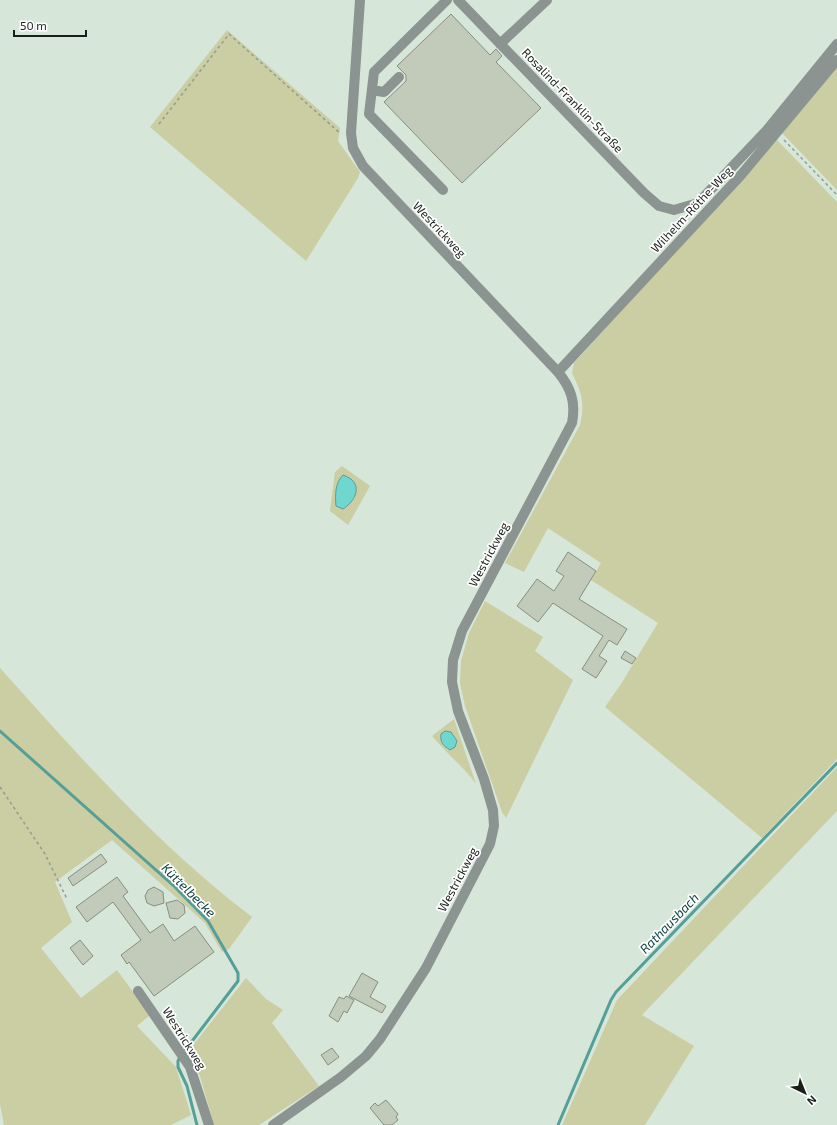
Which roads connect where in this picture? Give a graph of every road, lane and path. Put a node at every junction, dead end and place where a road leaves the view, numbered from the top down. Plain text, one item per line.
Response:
1 (360, 0) edge
2 (447, 0) edge
3 (458, 0) edge
4 (547, 0) edge
5 (500, 44) junction
6 (837, 44) edge
7 (837, 60) edge
8 (399, 77) dead end
9 (372, 90) junction
10 (159, 124) dead end
11 (777, 132) junction
12 (351, 139) junction
13 (443, 190) dead end
14 (837, 195) edge
15 (558, 372) junction
16 (0, 787) edge
17 (67, 899) dead end
18 (138, 991) dead end
19 (209, 1125) edge
20 (273, 1125) edge

1 - 12 street, Westrickweg
2 - 9 street
3 - 5 street, Rosalind-Franklin-Straße
4 - 5 street
5 - 6 street, Rosalind-Franklin-Straße
7 - 11 street, Wilhelm-Röthe-Weg
8 - 9 street
9 - 13 street
10 - 12 path
11 - 14 path
11 - 15 street, Wilhelm-Röthe-Weg
12 - 15 street, Westrickweg
15 - 20 street, Westrickweg
16 - 17 path
18 - 19 street, Westrickweg

